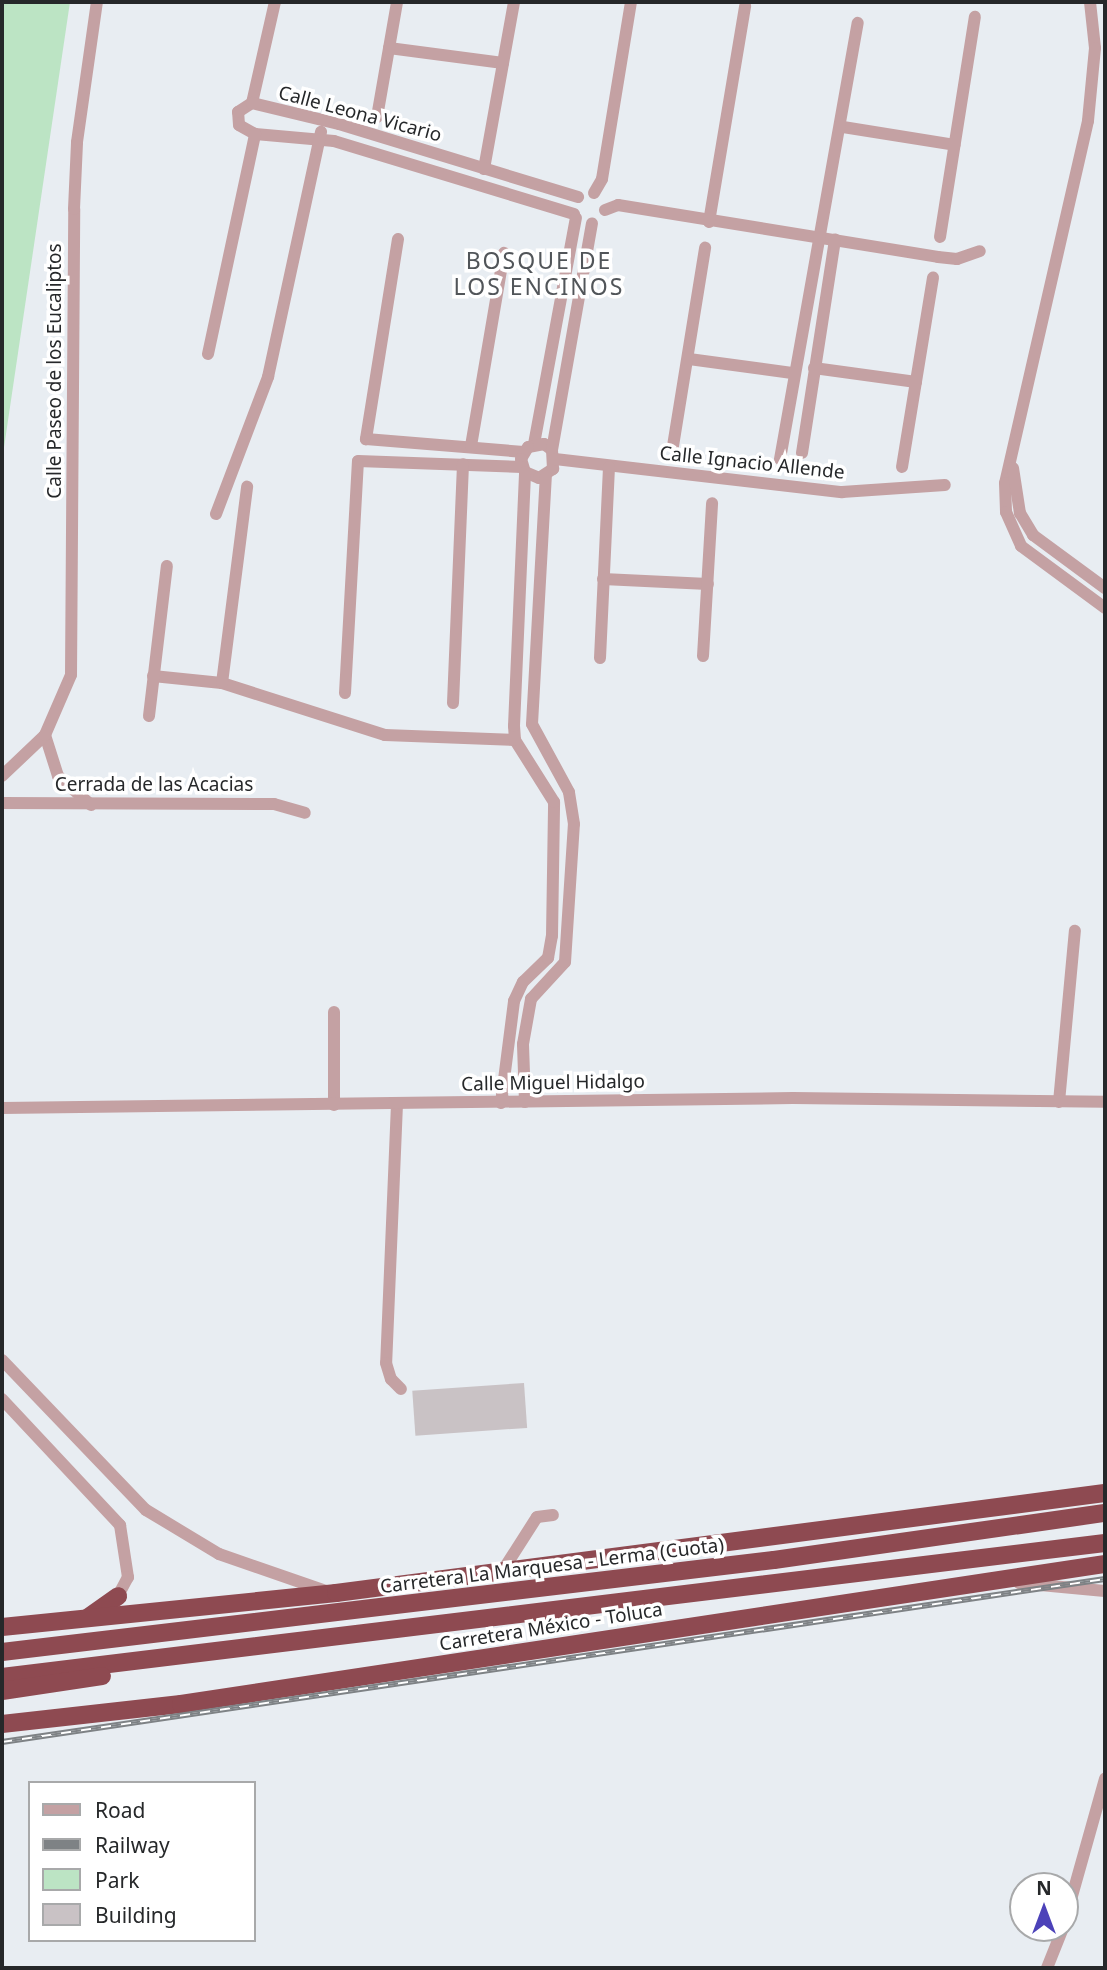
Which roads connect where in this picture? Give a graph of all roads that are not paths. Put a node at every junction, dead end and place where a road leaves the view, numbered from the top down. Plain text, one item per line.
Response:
1 (97, 2) edge
2 (275, 2) edge
3 (397, 2) edge
4 (514, 2) edge
5 (631, 2) edge
6 (1090, 2) edge
7 (745, 6) dead end
8 (975, 17) dead end
9 (858, 23) dead end
10 (389, 48) junction
11 (503, 63) junction
12 (252, 103) junction
13 (377, 117) dead end
14 (323, 121) junction
15 (843, 127) junction
16 (255, 134) junction
17 (319, 139) junction
18 (955, 145) junction
19 (464, 163) junction
20 (484, 169) junction
21 (458, 181) junction
22 (594, 193) junction
23 (578, 197) junction
24 (605, 210) junction
25 (575, 216) junction
26 (709, 222) junction
27 (593, 224) junction
28 (819, 237) junction
29 (940, 237) dead end
30 (398, 239) dead end
31 (835, 240) junction
32 (705, 248) dead end
33 (980, 251) dead end
34 (504, 253) dead end
35 (933, 278) dead end
36 (208, 354) dead end
37 (689, 359) junction
38 (814, 368) junction
39 (792, 373) junction
40 (915, 382) junction
41 (471, 446) junction
42 (673, 446) dead end
43 (528, 448) junction
44 (802, 453) dead end
45 (554, 455) junction
46 (1012, 457) junction
47 (780, 459) dead end
48 (463, 464) junction
49 (608, 467) junction
50 (902, 467) dead end
51 (523, 470) junction
52 (546, 476) junction
53 (945, 485) dead end
54 (247, 487) dead end
55 (712, 503) dead end
56 (216, 514) dead end
57 (167, 566) dead end
58 (603, 579) junction
59 (708, 584) junction
60 (1105, 588) edge
61 (1105, 608) edge
62 (703, 656) dead end
63 (600, 658) dead end
64 (153, 676) junction
65 (222, 683) junction
66 (345, 693) dead end
67 (453, 704) dead end
68 (149, 716) dead end
69 (45, 735) junction
70 (516, 740) junction
71 (555, 767) junction
72 (2, 776) edge
73 (541, 777) junction
74 (2, 803) edge
75 (91, 804) junction
76 (305, 813) dead end
77 (1075, 932) dead end
78 (334, 1012) dead end
79 (509, 1022) junction
80 (525, 1025) junction
81 (504, 1074) junction
82 (522, 1074) junction
83 (526, 1102) junction
84 (1059, 1102) junction
85 (1105, 1102) edge
86 (501, 1103) junction
87 (397, 1104) junction
88 (334, 1105) junction
89 (2, 1108) edge
90 (2, 1360) edge
91 (401, 1390) dead end
92 (2, 1399) edge
93 (1105, 1493) edge
94 (1105, 1513) edge
95 (553, 1515) dead end
96 (1105, 1544) edge
97 (1105, 1564) edge
98 (505, 1567) junction
99 (991, 1581) junction
100 (1105, 1591) edge
101 (336, 1594) junction
102 (118, 1596) joint
103 (85, 1620) junction
104 (2, 1627) edge
105 (2, 1652) edge
106 (200, 1656) junction
107 (2, 1677) edge
108 (2, 1691) edge
109 (2, 1724) edge
110 (1105, 1779) edge
111 (1079, 1872) edge
112 (1057, 1942) edge
113 (1047, 1968) edge

1 - 69 street, Calle Paseo de los Eucaliptos
2 - 12 street
3 - 10 street
4 - 11 street
5 - 22 street
6 - 46 street
7 - 26 street
8 - 18 street
9 - 15 street
10 - 11 street
10 - 13 street
11 - 20 street
12 - 14 street, Calle Leona Vicario
12 - 16 street, Calle Leona Vicario
14 - 17 street
14 - 19 street, Calle Leona Vicario
15 - 18 street
15 - 28 street
16 - 17 street, Calle Leona Vicario
16 - 36 street
17 - 21 street, Calle Leona Vicario
17 - 56 street
18 - 29 street
19 - 20 street, Calle Leona Vicario
19 - 21 street
20 - 23 street, Calle Leona Vicario
21 - 25 street, Calle Leona Vicario
22 - 23 street
22 - 24 street
23 - 25 street
24 - 26 street
24 - 27 street
25 - 27 street
25 - 43 street
26 - 28 street
27 - 45 street
28 - 31 street
28 - 39 street
30 - 41 street
31 - 33 street
31 - 38 street
32 - 37 street
34 - 41 street
35 - 40 street
37 - 39 street
37 - 42 street
38 - 40 street
38 - 44 street
39 - 47 street
40 - 50 street
41 - 43 street
43 - 45 street, Calle Ignacio Allende
43 - 51 street
45 - 49 street, Calle Ignacio Allende
45 - 52 street
46 - 60 street
46 - 61 street
48 - 51 street
48 - 66 street
48 - 67 street
49 - 53 street, Calle Ignacio Allende
49 - 58 street
51 - 52 street
51 - 70 street
52 - 71 street
54 - 65 street
55 - 59 street
57 - 64 street
58 - 59 street
58 - 63 street
59 - 62 street
64 - 65 street
64 - 68 street
65 - 70 street
69 - 72 street, Calle Paseo de los Eucaliptos
69 - 75 street
70 - 73 street
71 - 73 street
71 - 80 street
73 - 79 street
74 - 75 street, Cerrada de las Acacias
75 - 76 street, Cerrada de las Acacias
77 - 84 street
78 - 88 street
79 - 80 street
79 - 81 street
80 - 82 street
81 - 82 street
81 - 86 street
82 - 83 street
83 - 84 street, Calle Miguel Hidalgo
83 - 86 street, Calle Miguel Hidalgo
84 - 85 street, Calle Miguel Hidalgo
86 - 87 street, Calle Miguel Hidalgo
87 - 88 street, Calle Miguel Hidalgo
87 - 91 street
88 - 89 street, Calle Miguel Hidalgo
90 - 101 street
92 - 102 street
93 - 98 highway
94 - 105 highway, Carretera La Marquesa - Lerma (Cuota)
95 - 98 street
96 - 106 highway
97 - 99 highway, Carretera México - Toluca
98 - 101 highway
99 - 100 street
99 - 109 highway, Carretera México - Toluca
101 - 103 highway
102 - 103 highway
103 - 104 highway
106 - 107 highway
106 - 108 highway
110 - 111 street
112 - 113 street

